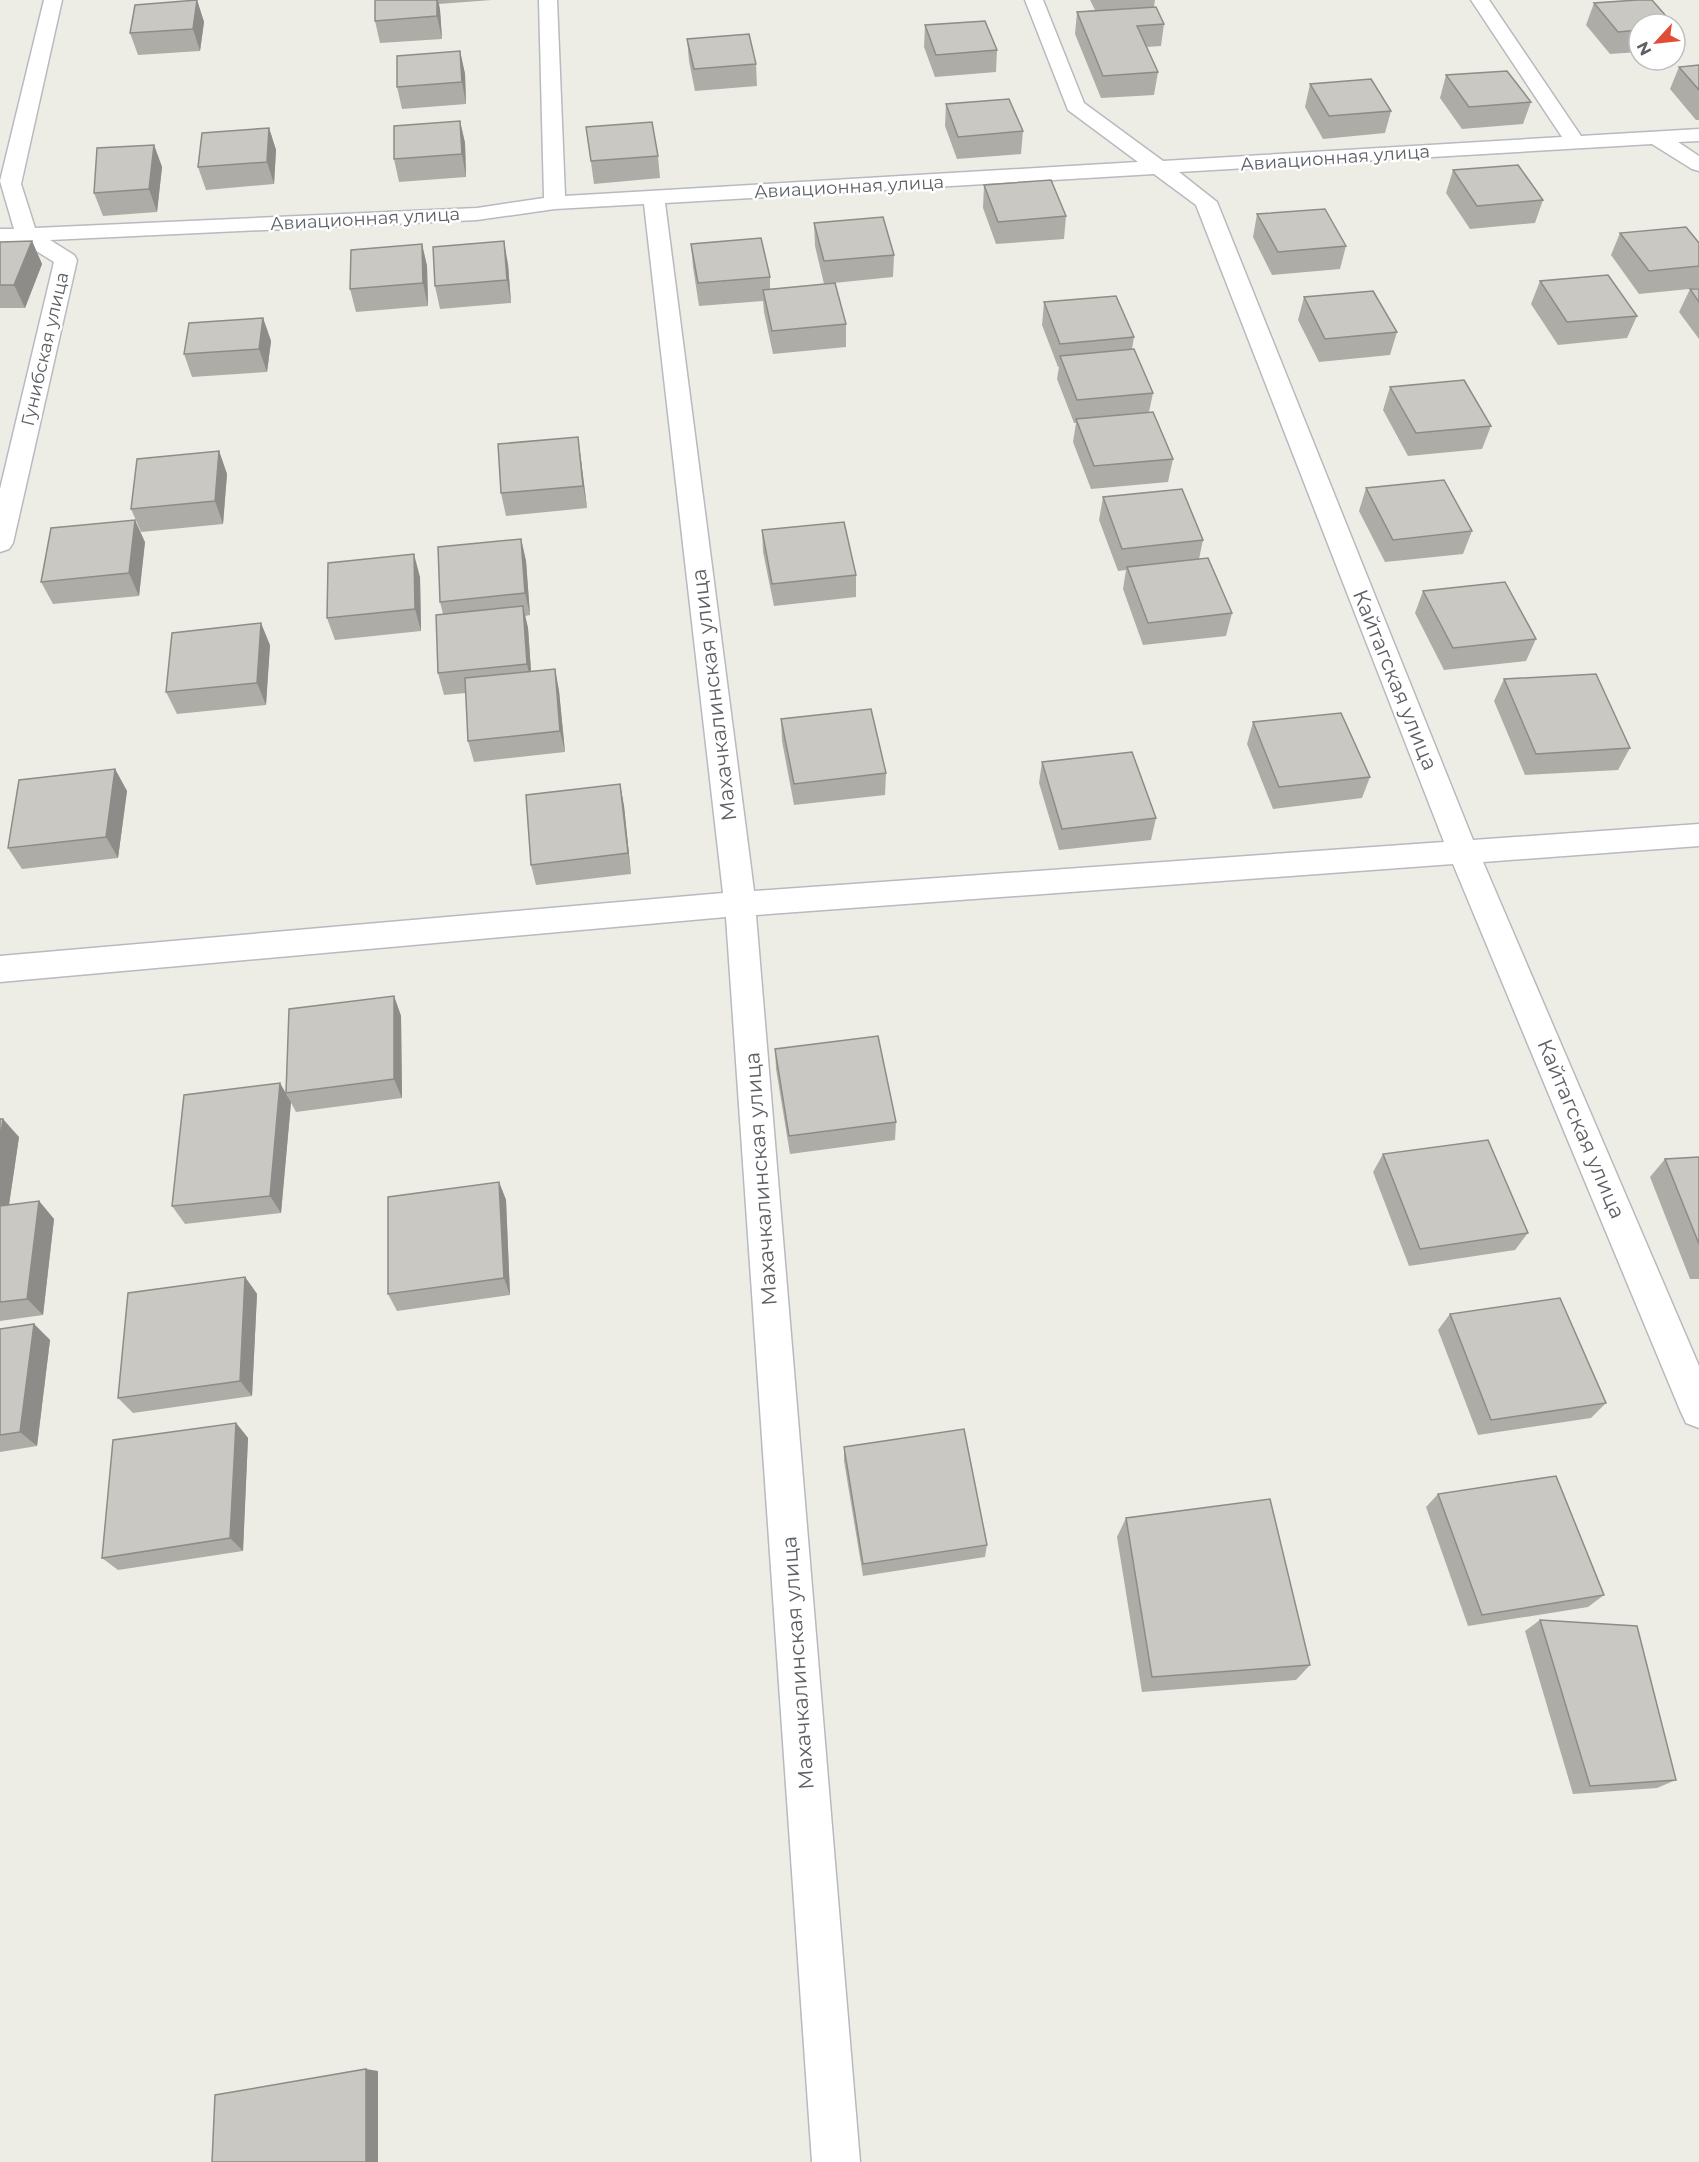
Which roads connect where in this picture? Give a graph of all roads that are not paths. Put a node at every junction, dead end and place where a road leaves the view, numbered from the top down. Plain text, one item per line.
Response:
1 (53, 0) edge
2 (548, 0) edge
3 (1034, 0) edge
4 (1480, 0) edge
5 (1699, 135) edge
6 (1657, 138) junction
7 (1576, 143) junction
8 (1699, 165) edge
9 (1162, 168) junction
10 (654, 199) junction
11 (555, 203) junction
12 (27, 235) junction
13 (0, 236) edge
14 (0, 543) edge
15 (1699, 835) edge
16 (1463, 851) junction
17 (740, 904) junction
18 (0, 969) edge
19 (1699, 1410) edge
20 (836, 2162) edge

1 - 12 street
2 - 11 street
3 - 9 street, Кайтагская улица
4 - 7 street
5 - 6 street, Авиационная улица
6 - 7 street, Авиационная улица
6 - 8 street
7 - 9 street, Авиационная улица
9 - 10 street, Авиационная улица
9 - 16 street, Кайтагская улица
10 - 11 street, Авиационная улица
10 - 17 street, Махачкалинская улица
11 - 12 street, Авиационная улица
12 - 13 street, Авиационная улица
12 - 14 street, Гунибская улица
15 - 16 street
16 - 17 street
16 - 19 street, Кайтагская улица
17 - 18 street
17 - 20 street, Махачкалинская улица

